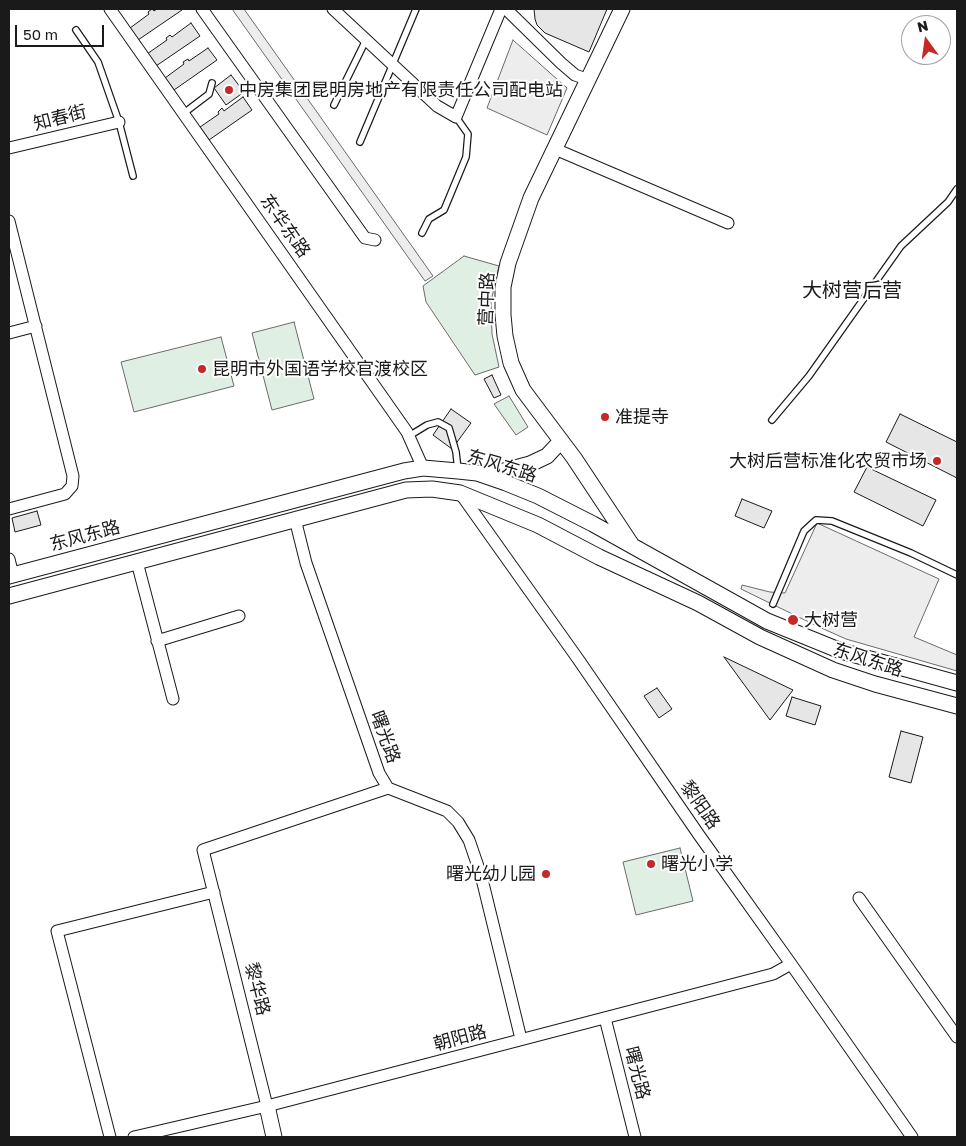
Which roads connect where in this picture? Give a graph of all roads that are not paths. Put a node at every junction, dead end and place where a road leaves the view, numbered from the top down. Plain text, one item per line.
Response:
1 (110, 9) edge
2 (202, 9) edge
3 (333, 9) edge
4 (416, 9) edge
5 (501, 9) edge
6 (506, 9) edge
7 (622, 9) edge
8 (76, 30) dead end
9 (366, 40) junction
10 (392, 64) junction
11 (589, 80) junction
12 (212, 83) dead end
13 (334, 105) dead end
14 (184, 113) junction
15 (456, 117) junction
16 (119, 122) junction
17 (360, 142) dead end
18 (9, 148) edge
19 (555, 149) junction
20 (134, 176) dead end
21 (957, 189) edge
22 (9, 221) edge
23 (728, 223) dead end
24 (422, 233) dead end
25 (375, 240) dead end
26 (36, 326) junction
27 (9, 333) edge
28 (772, 420) dead end
29 (409, 436) junction
30 (561, 442) junction
31 (423, 468) junction
32 (458, 471) junction
33 (477, 474) junction
34 (460, 493) junction
35 (9, 509) edge
36 (295, 519) junction
37 (634, 548) junction
38 (9, 559) edge
39 (136, 562) junction
40 (11, 575) edge
41 (957, 575) edge
42 (9, 596) edge
43 (773, 604) dead end
44 (239, 616) dead end
45 (157, 641) junction
46 (957, 683) edge
47 (173, 698) dead end
48 (957, 706) edge
49 (388, 788) junction
50 (214, 892) junction
51 (859, 898) dead end
52 (791, 964) junction
53 (605, 1018) junction
54 (957, 1037) edge
55 (522, 1040) junction
56 (267, 1106) junction
57 (110, 1137) edge
58 (134, 1137) edge
59 (274, 1137) edge
60 (635, 1137) edge
61 (912, 1137) edge

1 - 14 street, 东华东路
2 - 25 street
3 - 9 street
4 - 10 lane
5 - 15 street
6 - 11 street
7 - 11 main road, 营中路
8 - 16 lane
9 - 10 street
9 - 13 lane
10 - 15 street
10 - 17 lane
11 - 19 main road, 营中路
12 - 14 lane
14 - 29 street, 东华东路
15 - 24 lane
16 - 18 street, 知春街
16 - 20 lane
19 - 23 street
19 - 30 main road, 营中路
21 - 28 lane
22 - 26 street
26 - 27 street
26 - 35 street
29 - 31 street, 东华东路
29 - 32 lane
30 - 33 main road
30 - 37 main road, 营中路
31 - 32 main road, 东风东路
31 - 40 main road, 东风东路
32 - 33 main road, 东风东路
33 - 37 main road, 东风东路
34 - 36 main road, 东风东路
34 - 48 main road, 东风东路
34 - 52 street, 黎阳路
36 - 39 main road, 东风东路
36 - 49 street, 曙光路
37 - 46 main road, 东风东路
38 - 40 street
39 - 42 main road, 东风东路
39 - 45 street
41 - 43 lane
44 - 45 street
45 - 47 street
49 - 50 street, 黎华路
49 - 55 street, 曙光路
50 - 56 street, 黎华路
50 - 57 street
51 - 54 street
52 - 53 street, 朝阳路
52 - 61 street, 黎阳路
53 - 55 street, 朝阳路
53 - 60 street, 曙光路
55 - 56 street, 朝阳路
56 - 58 street, 朝阳路
56 - 59 main road, 黎华路

